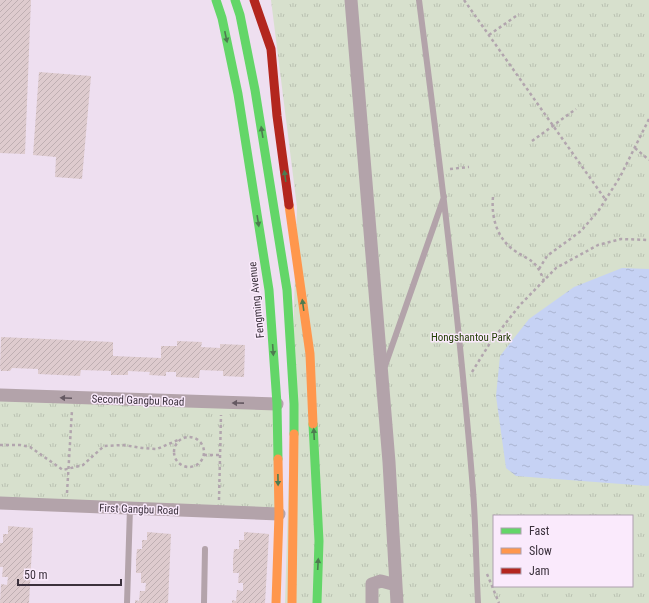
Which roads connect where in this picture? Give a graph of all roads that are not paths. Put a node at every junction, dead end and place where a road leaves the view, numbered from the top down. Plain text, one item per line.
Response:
1 (216, 0) edge
2 (235, 0) edge
3 (254, 0) edge
4 (351, 0) edge
5 (419, 0) edge
6 (444, 196) junction
7 (381, 375) junction
8 (0, 395) edge
9 (277, 404) junction
10 (0, 503) edge
11 (130, 508) junction
12 (279, 514) junction
13 (205, 549) dead end
14 (396, 585) junction
15 (127, 603) edge
16 (204, 603) edge
17 (276, 603) edge
18 (292, 603) edge
19 (317, 603) edge
20 (372, 603) edge
21 (397, 603) edge
22 (478, 603) edge

1 -> 9 main road, Fengming Avenue
18 -> 2 main road
19 -> 3 main road
4 - 7 street
5 - 6 lane
6 - 7 lane
6 - 22 lane
7 - 14 street
9 -> 8 street, Second Gangbu Road
9 -> 12 main road, Fengming Avenue
10 - 11 street, First Gangbu Road
11 - 12 street, First Gangbu Road
11 - 15 lane
12 - 17 main road, Fengming Avenue
13 - 16 lane
14 - 20 street
14 - 21 street

